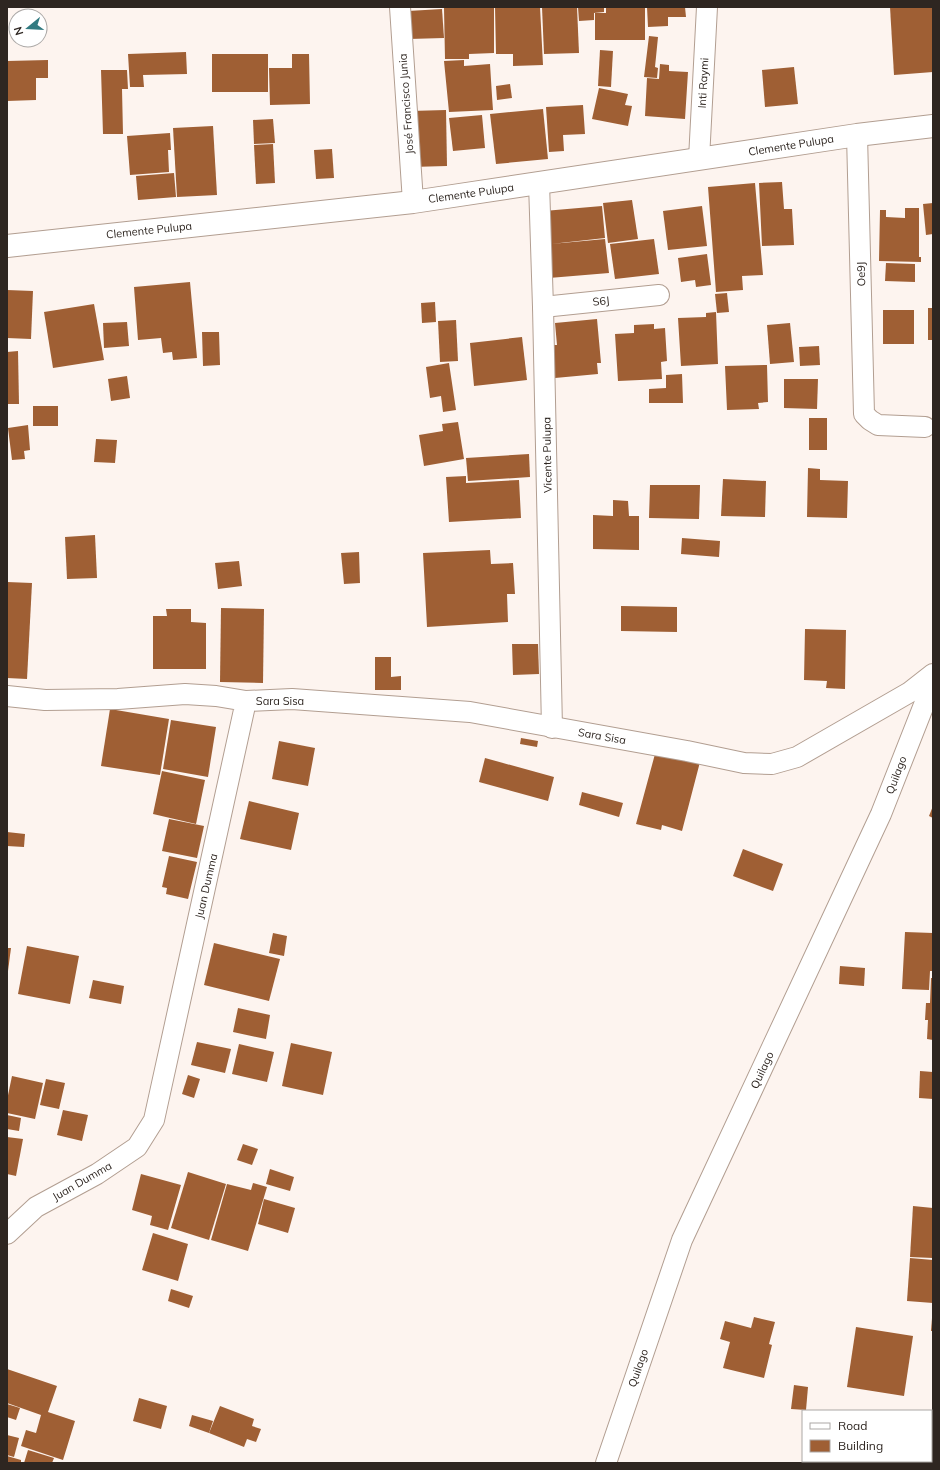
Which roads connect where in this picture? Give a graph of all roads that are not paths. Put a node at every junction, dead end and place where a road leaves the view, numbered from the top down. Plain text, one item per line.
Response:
1 (400, 7) edge
2 (707, 7) edge
3 (933, 126) edge
4 (857, 135) junction
5 (699, 159) junction
6 (539, 183) junction
7 (413, 202) junction
8 (7, 246) edge
9 (659, 295) dead end
10 (544, 307) junction
11 (925, 427) dead end
12 (933, 674) edge
13 (933, 682) edge
14 (7, 696) edge
15 (246, 701) junction
16 (552, 728) junction
17 (7, 1234) edge
18 (606, 1463) edge

1 - 7 street, José Francisco Junia
2 - 5 street, Inti Raymi
3 - 4 street, Clemente Pulupa
4 - 5 street, Clemente Pulupa
4 - 11 street, Oe9J
5 - 6 street, Clemente Pulupa
6 - 7 street, Clemente Pulupa
6 - 10 street, Vicente Pulupa
7 - 8 street, Clemente Pulupa
9 - 10 street, S6J
10 - 16 street, Vicente Pulupa
12 - 16 street, Sara Sisa
13 - 18 street, Quilago
14 - 15 street
15 - 16 street, Sara Sisa
15 - 17 street, Juan Dumma

